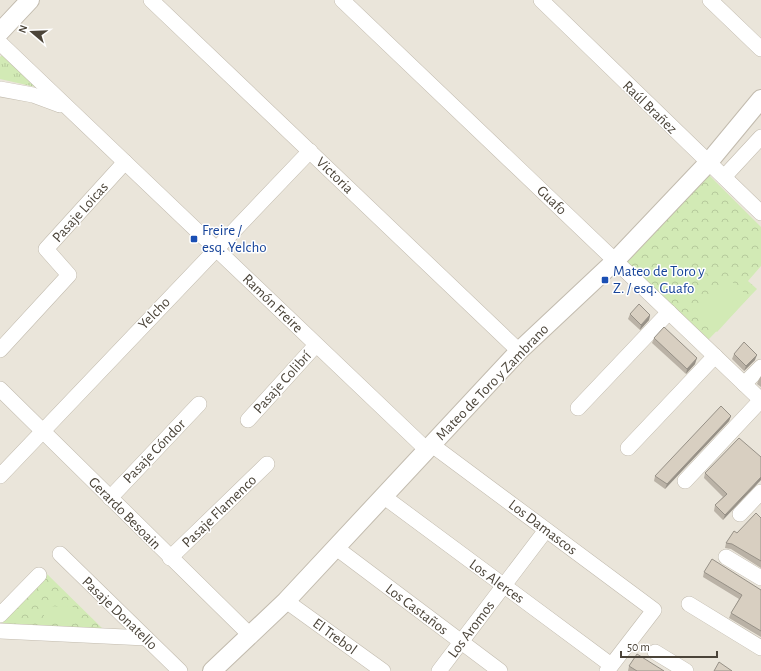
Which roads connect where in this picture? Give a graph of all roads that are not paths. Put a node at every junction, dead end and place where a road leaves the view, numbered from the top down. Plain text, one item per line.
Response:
1 (30, 0) edge
2 (151, 0) edge
3 (342, 0) edge
4 (541, 0) edge
5 (710, 0) edge
6 (0, 32) edge
7 (0, 43) edge
8 (761, 48) edge
9 (0, 89) edge
10 (761, 100) edge
11 (66, 108) junction
12 (761, 136) edge
13 (310, 151) junction
14 (125, 162) junction
15 (708, 162) junction
16 (724, 178) junction
17 (761, 213) edge
18 (216, 249) junction
19 (615, 261) junction
20 (669, 312) junction
21 (316, 345) junction
22 (0, 350) edge
23 (519, 351) junction
24 (715, 356) junction
25 (761, 367) edge
26 (744, 384) junction
27 (0, 389) edge
28 (761, 400) edge
29 (199, 404) dead end
30 (578, 408) dead end
31 (248, 420) dead end
32 (43, 431) junction
33 (429, 447) junction
34 (628, 448) dead end
35 (267, 464) dead end
36 (0, 476) edge
37 (685, 481) dead end
38 (761, 492) edge
39 (383, 496) junction
40 (110, 498) junction
41 (740, 514) dead end
42 (546, 530) junction
43 (335, 547) junction
44 (60, 554) dead end
45 (726, 557) dead end
46 (170, 558) junction
47 (39, 575) dead end
48 (761, 578) edge
49 (504, 586) junction
50 (286, 601) junction
51 (689, 604) dead end
52 (0, 615) edge
53 (0, 631) edge
54 (251, 636) junction
55 (146, 638) junction
56 (461, 642) junction
57 (761, 648) edge
58 (655, 652) dead end
59 (218, 668) edge
60 (609, 668) edge
61 (180, 671) edge
62 (384, 671) edge
63 (439, 671) edge
64 (500, 671) edge
65 (686, 671) edge

1 - 6 street
2 - 13 street, Victoria
3 - 19 street, Guafo
4 - 15 street, Raúl Brañez
5 - 8 street
7 - 11 street, Ramón Freire
9 - 11 street, Ramón Freire
10 - 15 street, Mateo de Toro y Zambrano
11 - 14 street, Ramón Freire
12 - 16 street
13 - 18 street, Yelcho
13 - 23 street, Victoria
14 - 18 street, Ramón Freire
14 - 22 street, Pasaje Loicas
15 - 16 street, Raúl Brañez
15 - 19 street, Mateo de Toro y Zambrano
16 - 17 street, Raúl Brañez
18 - 21 street, Ramón Freire
18 - 32 street, Yelcho
19 - 20 street, Guafo
19 - 23 street, Mateo de Toro y Zambrano
20 - 24 street, Guafo
20 - 30 street
21 - 31 street, Pasaje Colibrí
21 - 33 street, Ramón Freire
23 - 33 street, Mateo de Toro y Zambrano
24 - 26 street, Guafo
24 - 34 street
25 - 26 street
26 - 28 street, Guafo
27 - 32 street, Gerardo Besoain
28 - 37 street
29 - 40 street, Pasaje Cóndor
32 - 36 street, Yelcho
32 - 40 street, Gerardo Besoain
33 - 39 street, Mateo de Toro y Zambrano
33 - 42 street, Los Damascos
35 - 46 street, Pasaje Flamenco
38 - 41 street
39 - 43 street, Mateo de Toro y Zambrano
39 - 49 street, Los Alerces
40 - 46 street, Gerardo Besoain
42 - 49 street, Los Aromos
42 - 60 street, Los Damascos
43 - 50 street, Mateo de Toro y Zambrano
43 - 56 street, Los Castaños
44 - 55 street, Pasaje Donatello
45 - 48 street
46 - 54 street, Gerardo Besoain
47 - 52 street
49 - 56 street, Los Aromos
49 - 60 street, Los Alerces
50 - 54 street, Mateo de Toro y Zambrano
50 - 62 street, El Trebol
51 - 57 street
53 - 55 street
54 - 59 street, Mateo de Toro y Zambrano
55 - 61 street, Pasaje Donatello
56 - 63 street, Los Aromos
56 - 64 street, Los Castaños
58 - 65 street

